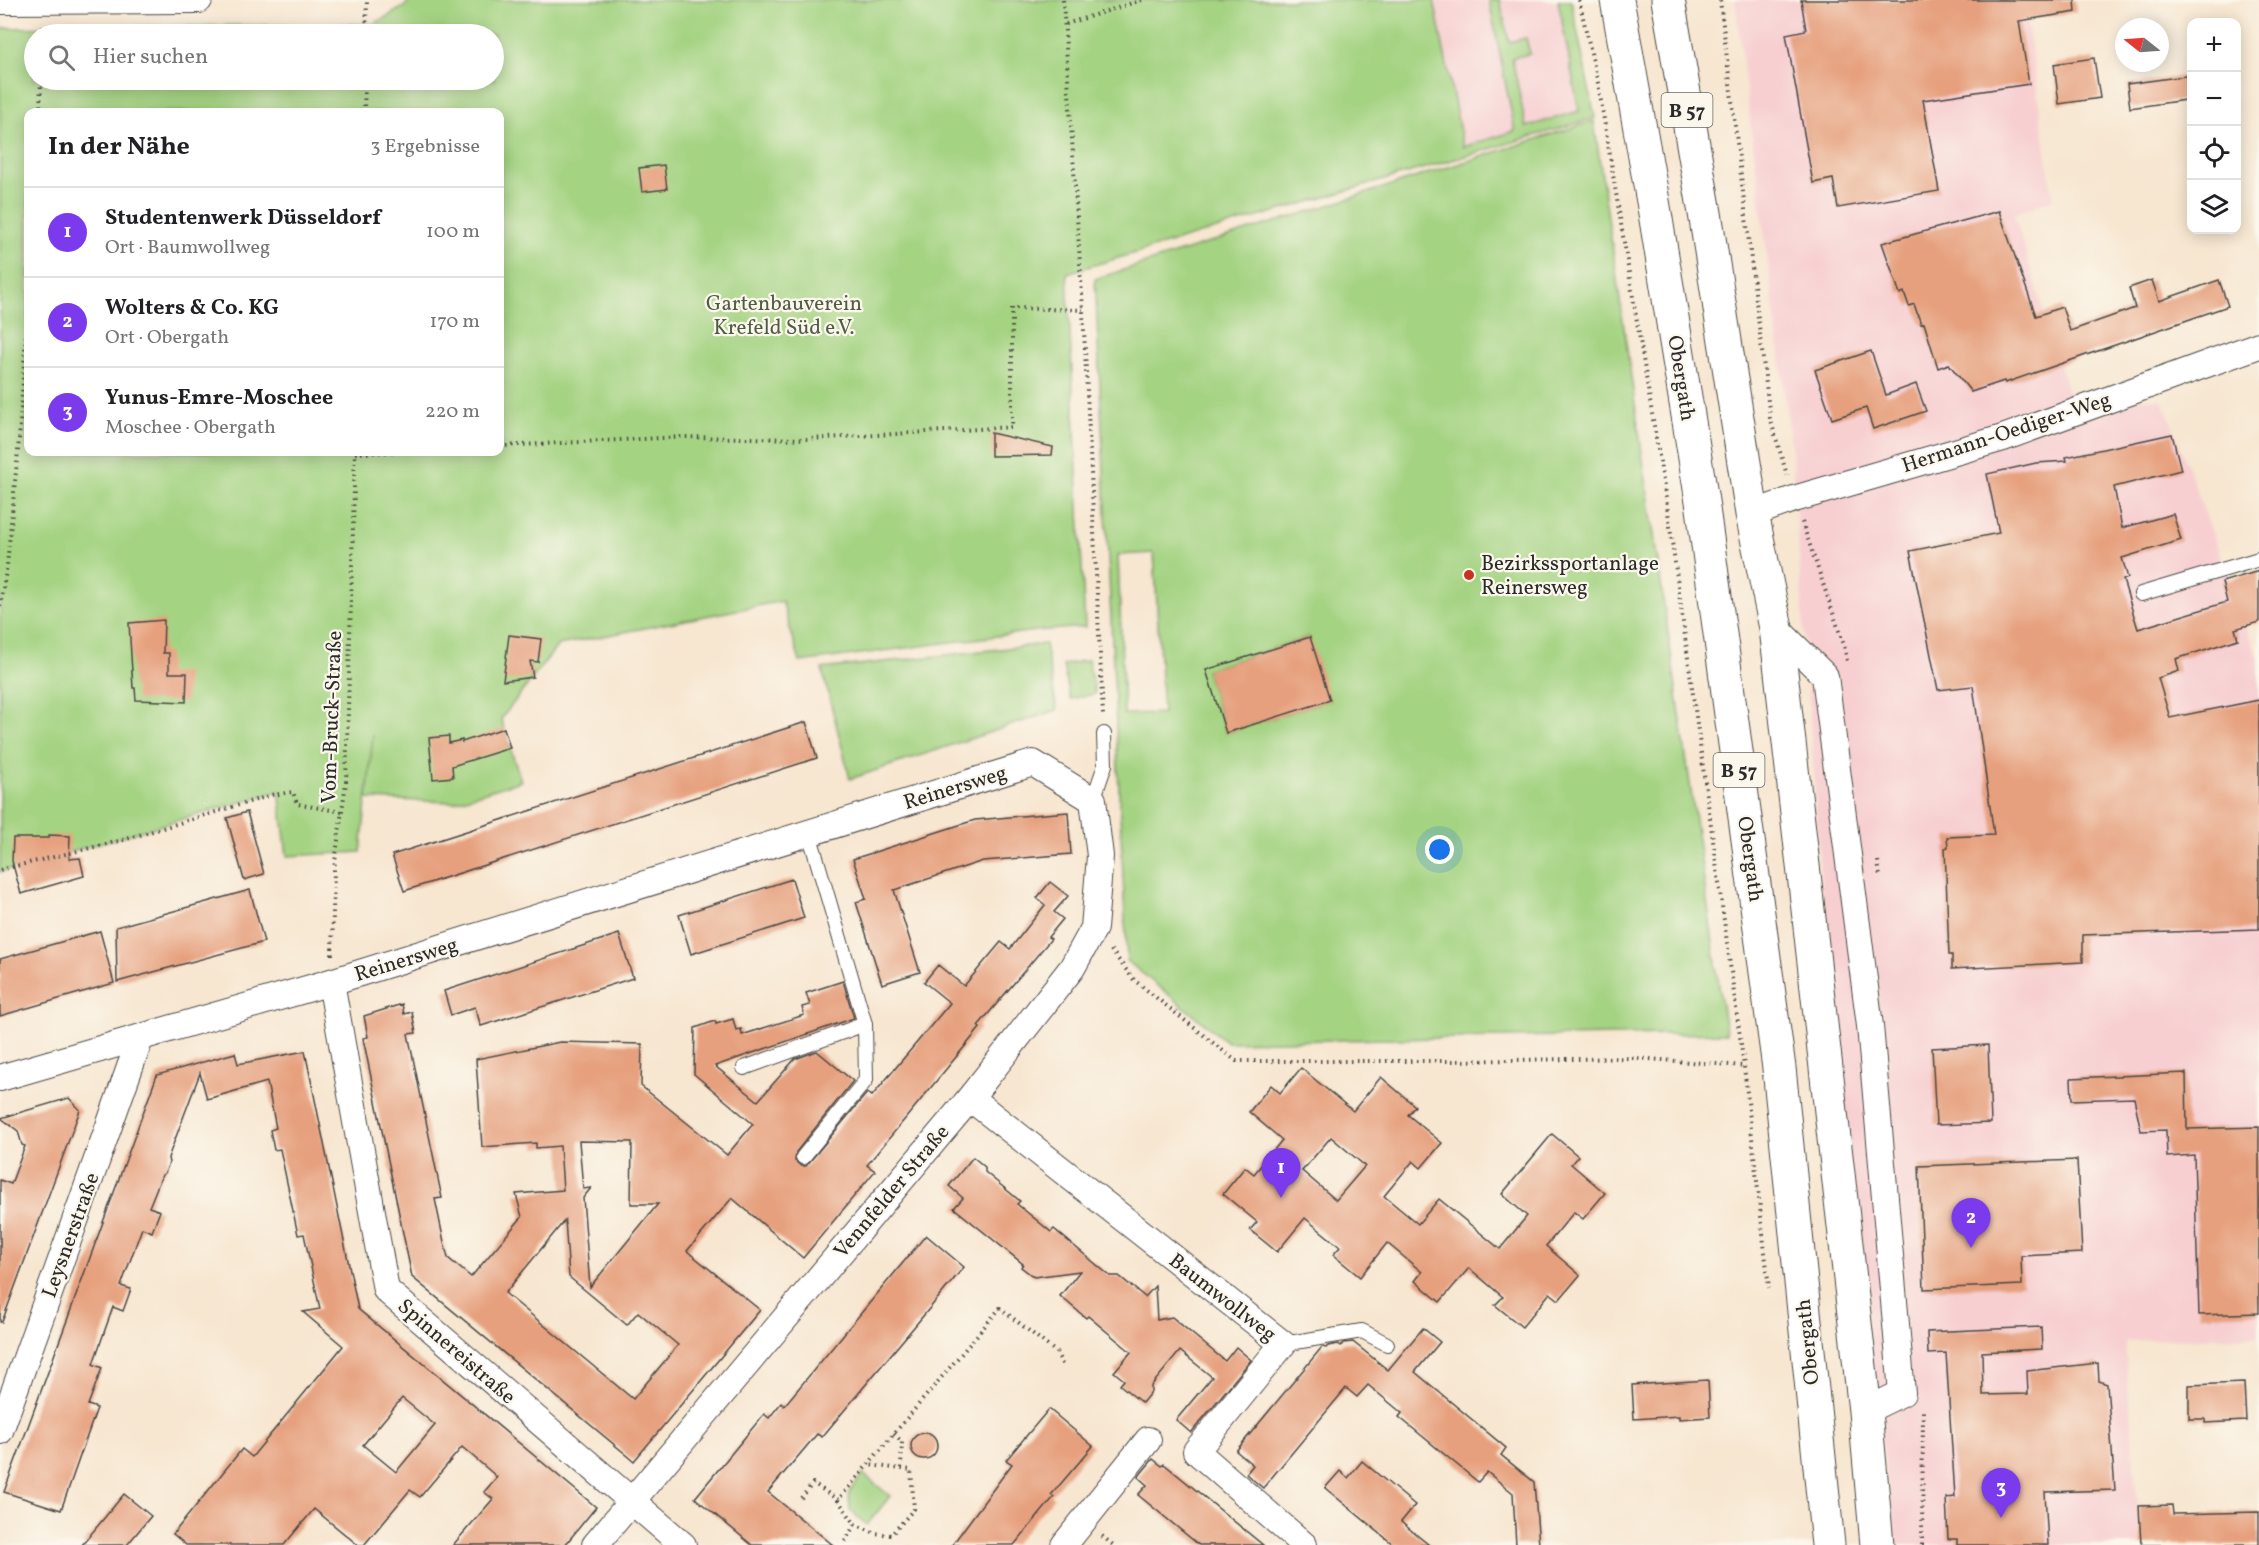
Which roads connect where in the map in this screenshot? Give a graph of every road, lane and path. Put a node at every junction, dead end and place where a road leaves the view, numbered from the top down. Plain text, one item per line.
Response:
1 (200, 0) edge
2 (367, 0) edge
3 (1063, 0) edge
4 (1142, 0) edge
5 (1580, 0) edge
6 (1617, 0) edge
7 (1668, 0) edge
8 (0, 1) edge
9 (366, 24) edge
10 (1066, 24) junction
11 (41, 90) edge
12 (365, 90) edge
13 (40, 108) edge
14 (364, 108) edge
15 (1083, 310) junction
16 (2259, 345) edge
17 (24, 363) edge
18 (504, 446) edge
19 (355, 456) edge
20 (1752, 514) junction
21 (2259, 559) edge
22 (2141, 594) dead end
23 (0, 606) edge
24 (1776, 628) junction
25 (1104, 734) joint
26 (1094, 800) junction
27 (342, 812) junction
28 (809, 833) junction
29 (0, 870) edge
30 (1094, 928) junction
31 (331, 982) junction
32 (865, 1024) junction
33 (140, 1039) junction
34 (1744, 1066) junction
35 (744, 1068) dead end
36 (1779, 1068) junction
37 (0, 1078) edge
38 (970, 1098) junction
39 (803, 1157) dead end
40 (1770, 1292) dead end
41 (1283, 1344) junction
42 (1387, 1344) dead end
43 (1063, 1366) dead end
44 (1865, 1411) junction
45 (0, 1431) edge
46 (894, 1434) junction
47 (1149, 1440) dead end
48 (867, 1465) junction
49 (901, 1469) junction
50 (801, 1498) dead end
51 (838, 1500) junction
52 (630, 1501) junction
53 (855, 1524) junction
54 (844, 1543) dead end
55 (595, 1545) edge
56 (683, 1545) edge
57 (1064, 1545) edge
58 (1304, 1545) edge
59 (1828, 1545) edge
60 (1877, 1545) edge

1 - 8 street
2 - 9 path
3 - 10 path
4 - 10 path
5 - 34 path
6 - 36 main road, Obergath / B 57
7 - 20 main road, B 57
10 - 15 path
11 - 13 path
12 - 14 path
15 - 18 path
15 - 25 path
16 - 20 street, Hermann-Oediger-Weg
17 - 23 path
19 - 27 path, Vom-Bruck-Straße
20 - 24 main road, B 57
21 - 22 lane
24 - 44 main road, B 57
24 - 44 street
25 - 26 lane
26 - 28 street, Reinersweg
26 - 30 street, Vennfelder Straße
27 - 29 path
27 - 31 path, Vom-Bruck-Straße
28 - 31 street, Reinersweg
28 - 32 lane
30 - 34 path
30 - 38 street, Vennfelder Straße
31 - 33 street, Reinersweg
31 - 52 street, Spinnereistraße
32 - 35 lane
32 - 39 lane
33 - 37 street, Reinersweg
33 - 45 street, Leysnerstraße
34 - 36 path
34 - 40 path
36 - 59 main road, Obergath / B 57
38 - 41 street, Baumwollweg
38 - 52 street, Vennfelder Straße
41 - 42 lane
41 - 58 street, Baumwollweg
43 - 46 path
44 - 60 main road, B 57
46 - 48 path
46 - 49 path
47 - 57 street
48 - 49 path
48 - 51 path
49 - 53 path
50 - 51 path
51 - 53 path
52 - 55 street, Vennfelder Straße
52 - 56 street, Spinnereistraße
53 - 54 path

